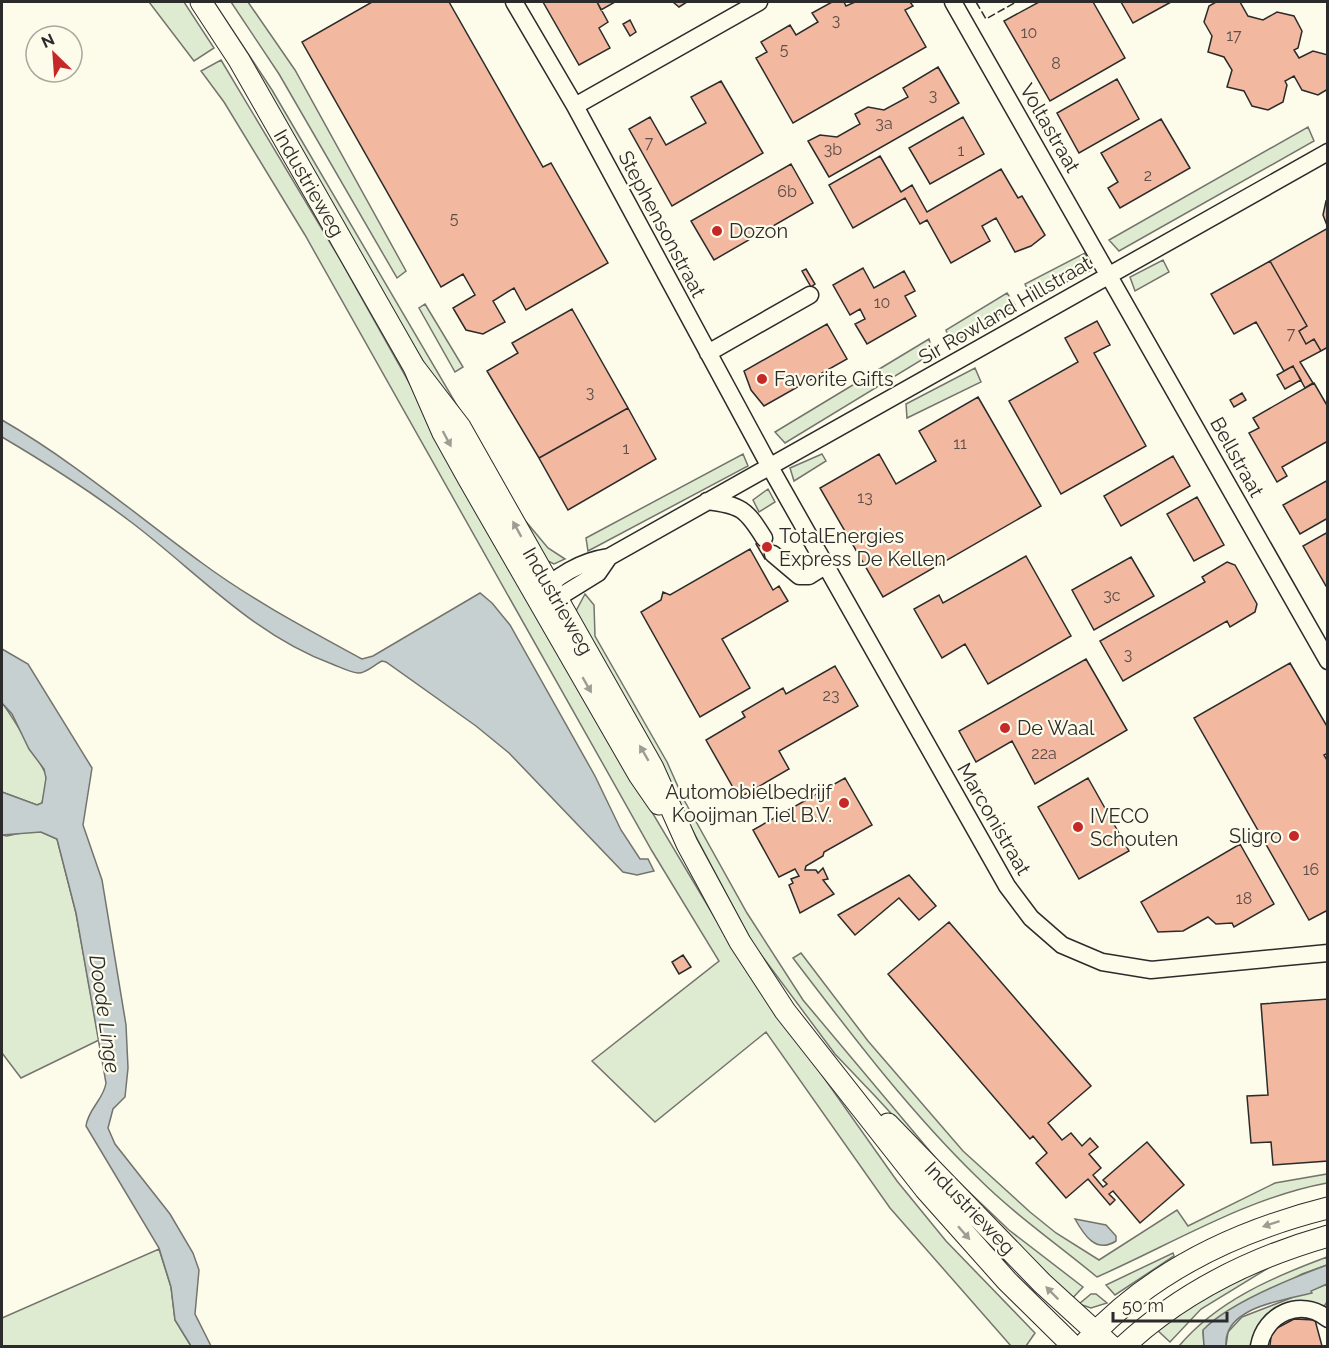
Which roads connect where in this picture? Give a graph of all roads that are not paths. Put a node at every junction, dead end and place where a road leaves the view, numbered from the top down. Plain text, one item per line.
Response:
1 (201, 2) edge
2 (514, 2) edge
3 (759, 2) edge
4 (953, 2) edge
5 (575, 106) junction
6 (1328, 152) edge
7 (1109, 275) junction
8 (810, 295) dead end
9 (708, 353) junction
10 (770, 467) junction
11 (706, 501) junction
12 (764, 538) dead end
13 (773, 554) dead end
14 (825, 566) junction
15 (547, 593) junction
16 (1328, 661) edge
17 (1328, 953) edge
18 (830, 1066) junction
19 (1328, 1208) edge
20 (1328, 1236) edge
21 (1328, 1319) edge
22 (1088, 1339) edge
23 (1073, 1347) edge
24 (1111, 1347) edge
25 (1124, 1347) edge
26 (1259, 1347) edge

1 - 15 main road, Industrieweg
2 - 5 street, Stephensonstraat
3 - 5 street
4 - 7 street, Voltastraat
5 - 9 street, Stephensonstraat
6 - 7 street, Sir Rowland Hillstraat
7 - 10 street, Sir Rowland Hillstraat
7 - 16 street, Bellstraat
8 - 9 street
9 - 10 street, Stephensonstraat
10 - 11 street, Sir Rowland Hillstraat
10 - 14 street, Marconistraat
11 - 12 street
11 - 15 street, Sir Rowland Hillstraat
13 - 14 street
14 - 17 street, Marconistraat
15 - 18 main road, Industrieweg
22 -> 18 main road, Industrieweg
18 -> 23 main road, Industrieweg
19 -> 22 main road
20 - 25 main road
21 - 26 street
22 - 24 main road, Industrieweg

